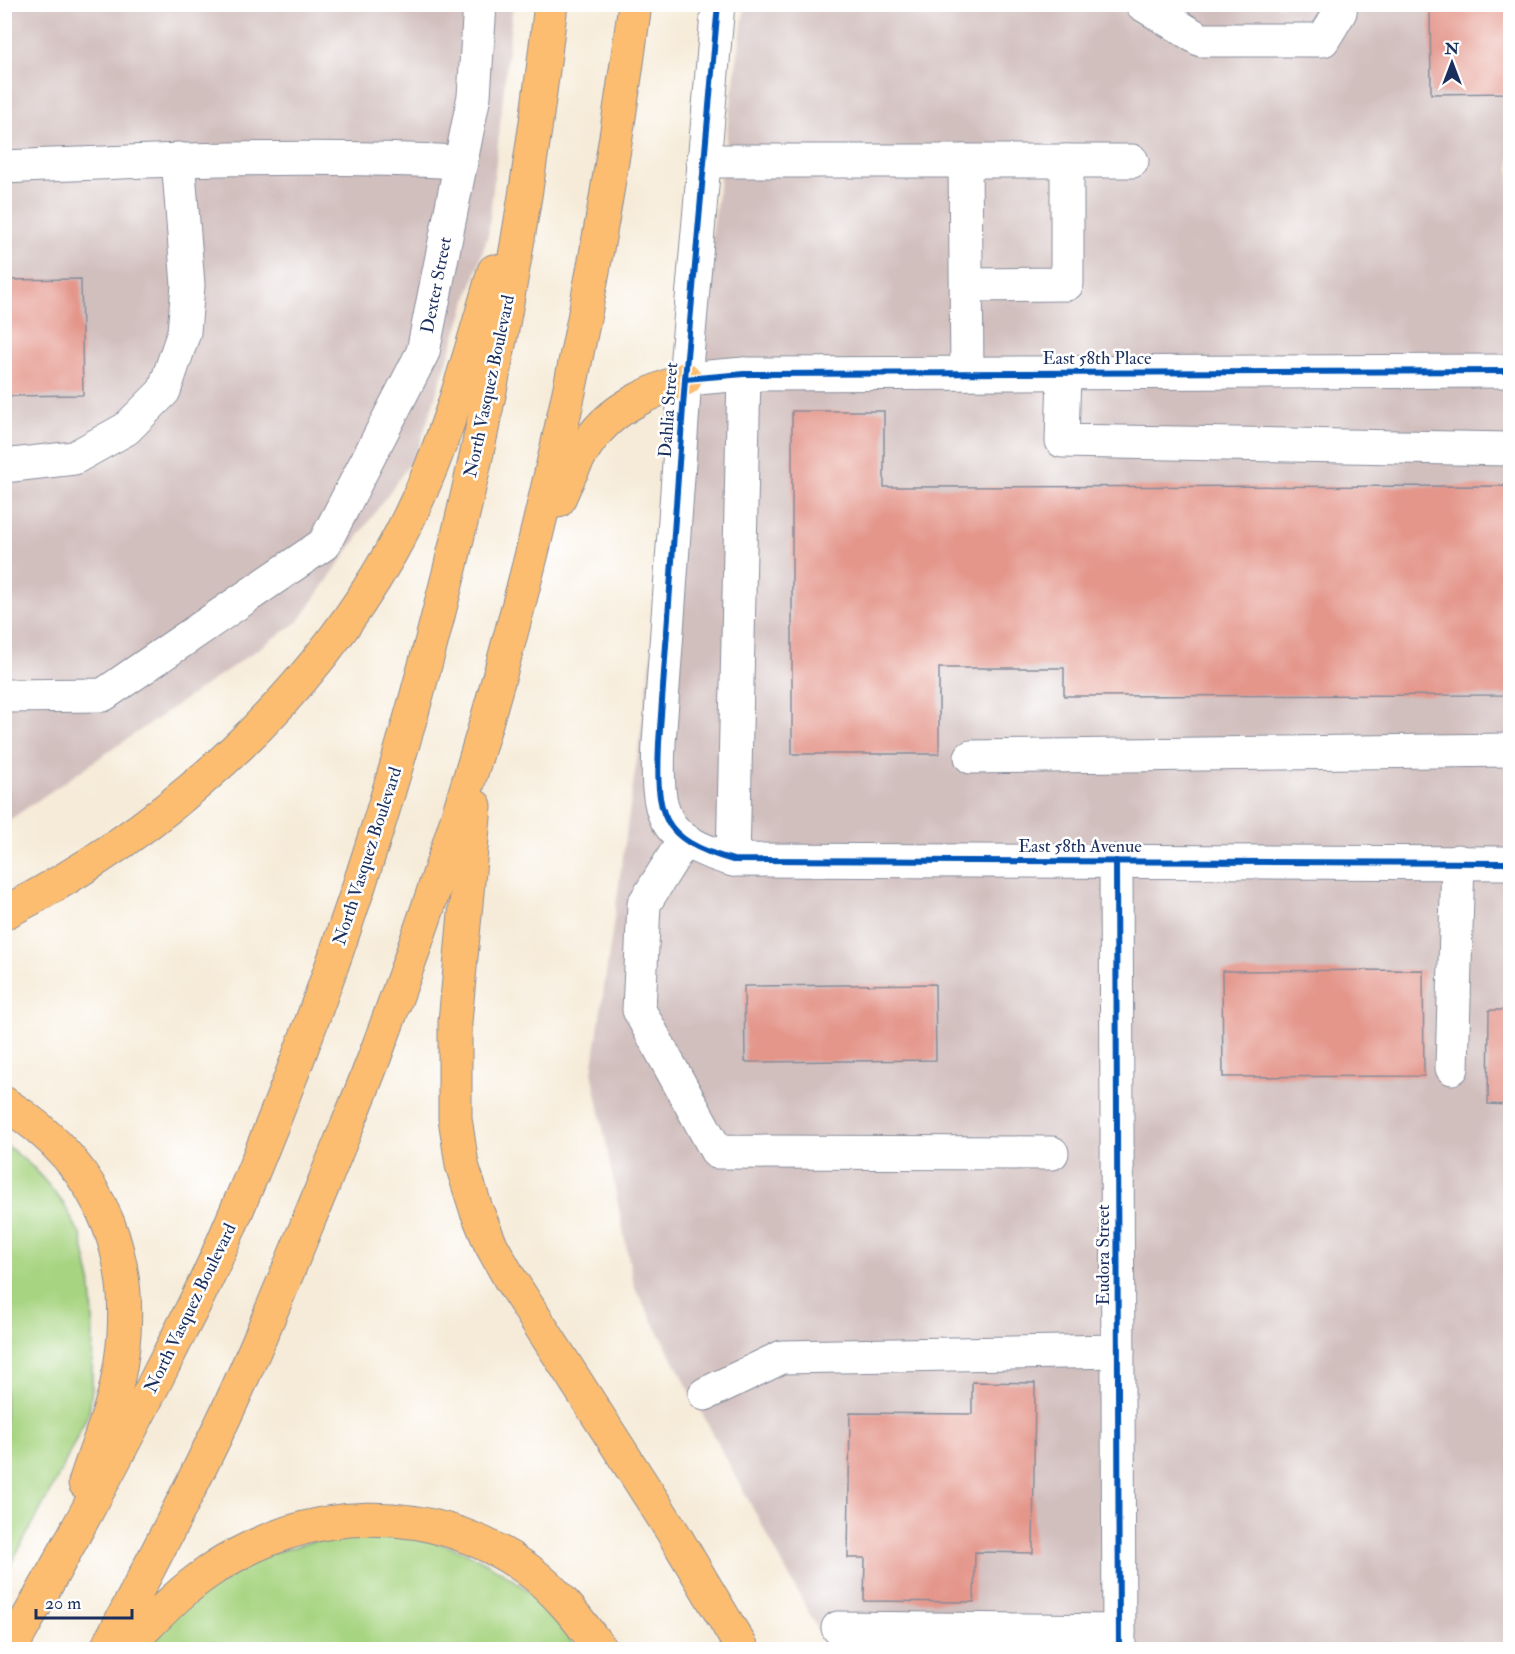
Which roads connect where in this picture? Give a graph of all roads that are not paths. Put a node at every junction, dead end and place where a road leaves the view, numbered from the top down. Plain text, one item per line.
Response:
1 (480, 4) edge
2 (551, 4) edge
3 (635, 4) edge
4 (718, 4) edge
5 (1142, 4) edge
6 (1341, 4) edge
7 (532, 143) junction
8 (178, 159) junction
9 (703, 161) junction
10 (965, 161) junction
11 (1067, 161) junction
12 (1132, 161) dead end
13 (461, 162) junction
14 (4, 167) edge
15 (967, 285) junction
16 (1510, 371) edge
17 (967, 373) junction
18 (1064, 373) junction
19 (744, 374) junction
20 (685, 378) junction
21 (1510, 449) edge
22 (4, 466) edge
23 (528, 572) junction
24 (4, 696) edge
25 (481, 741) junction
26 (1510, 750) edge
27 (971, 757) dead end
28 (675, 828) junction
29 (734, 860) junction
30 (1116, 861) junction
31 (1458, 861) junction
32 (1510, 862) edge
33 (4, 913) edge
34 (1452, 1068) dead end
35 (4, 1103) edge
36 (1052, 1153) dead end
37 (1118, 1351) junction
38 (705, 1394) dead end
39 (56, 1569) junction
40 (838, 1628) dead end
41 (992, 1639) edge
42 (1119, 1640) edge
43 (10, 1650) edge
44 (106, 1650) edge
45 (123, 1650) edge
46 (601, 1650) edge
47 (743, 1650) edge

1 - 13 street, Dexter Street
2 - 7 highway, North Vasquez Boulevard
3 - 23 highway
4 - 9 street, Dahlia Street
5 - 6 street
7 - 33 highway
7 - 39 highway, North Vasquez Boulevard
8 - 13 street
8 - 14 street
8 - 22 street
9 - 10 street
9 - 20 street, Dahlia Street
10 - 11 street
10 - 15 street
11 - 12 street
11 - 15 street
13 - 24 street, Dexter Street
15 - 17 street
16 - 18 street, East 58th Place
17 - 18 street, East 58th Place
17 - 19 street, East 58th Place
18 - 21 street
19 - 20 street, East 58th Place
19 - 29 street
20 - 23 highway
20 - 28 street, Dahlia Street
23 - 25 highway
25 - 44 highway
25 - 47 highway
26 - 27 street
28 - 29 street, East 58th Avenue
28 - 36 street
29 - 30 street, East 58th Avenue
30 - 31 street, East 58th Avenue
30 - 37 street, Eudora Street
31 - 32 street, East 58th Avenue
31 - 34 street
35 - 39 highway
37 - 38 street
37 - 42 street, Eudora Street
39 - 43 highway, North Vasquez Boulevard
40 - 41 street
41 - 42 street
45 - 46 highway

